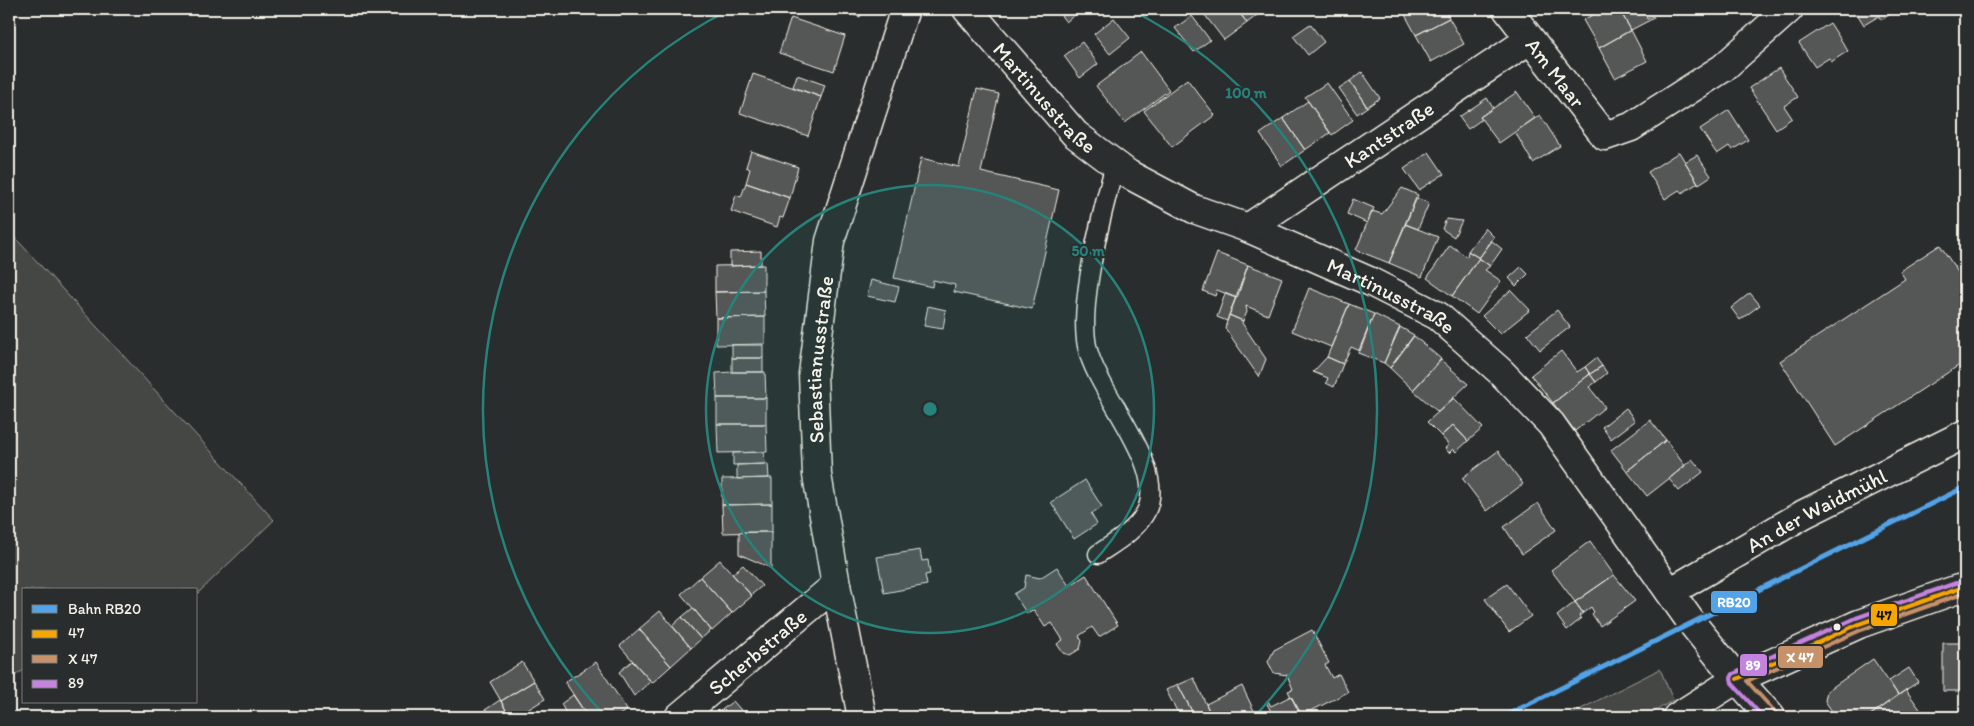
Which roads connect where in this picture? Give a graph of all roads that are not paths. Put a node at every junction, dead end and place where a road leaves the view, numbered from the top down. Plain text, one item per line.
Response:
1 (905, 9) edge
2 (967, 9) edge
3 (1507, 9) edge
4 (1789, 9) edge
5 (1529, 40) junction
6 (1115, 164) junction
7 (1248, 228) junction
8 (1965, 434) edge
9 (1098, 554) dead end
10 (836, 586) junction
11 (1965, 589) edge
12 (1670, 592) junction
13 (1737, 680) junction
14 (679, 717) edge
15 (862, 717) edge
16 (1678, 717) edge
17 (1771, 717) edge

1 - 10 street, Sebastianusstraße
2 - 6 street, Martinusstraße
3 - 5 street, Am Maar
4 - 5 street, Am Maar
5 - 7 street, Kantstraße
6 - 7 street, Martinusstraße
6 - 9 lane
7 - 12 street, Martinusstraße
8 - 12 street, An der Waidmühl
10 - 14 street, Scherbstraße
10 - 15 street, Sebastianusstraße
11 - 13 street
12 - 13 street, Martinusstraße
13 - 16 street
13 - 17 street, Martinusstraße

